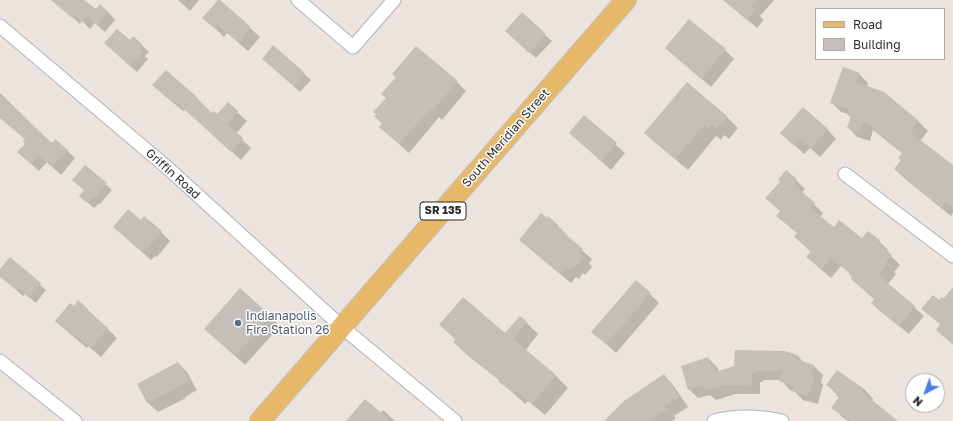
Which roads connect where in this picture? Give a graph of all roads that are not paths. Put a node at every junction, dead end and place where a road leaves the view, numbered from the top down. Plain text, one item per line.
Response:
1 (298, 0) edge
2 (394, 0) edge
3 (626, 0) edge
4 (0, 26) edge
5 (845, 174) dead end
6 (953, 256) edge
7 (342, 327) junction
8 (0, 361) edge
9 (75, 421) edge
10 (260, 421) edge
11 (455, 421) edge
12 (714, 421) edge
13 (782, 421) edge

1 - 2 street
3 - 7 main road, South Meridian Street / SR 135
4 - 7 street, Griffin Road
5 - 6 street
7 - 10 main road, South Meridian Street / SR 135
7 - 11 street, Griffin Road
8 - 9 street
12 - 13 street

